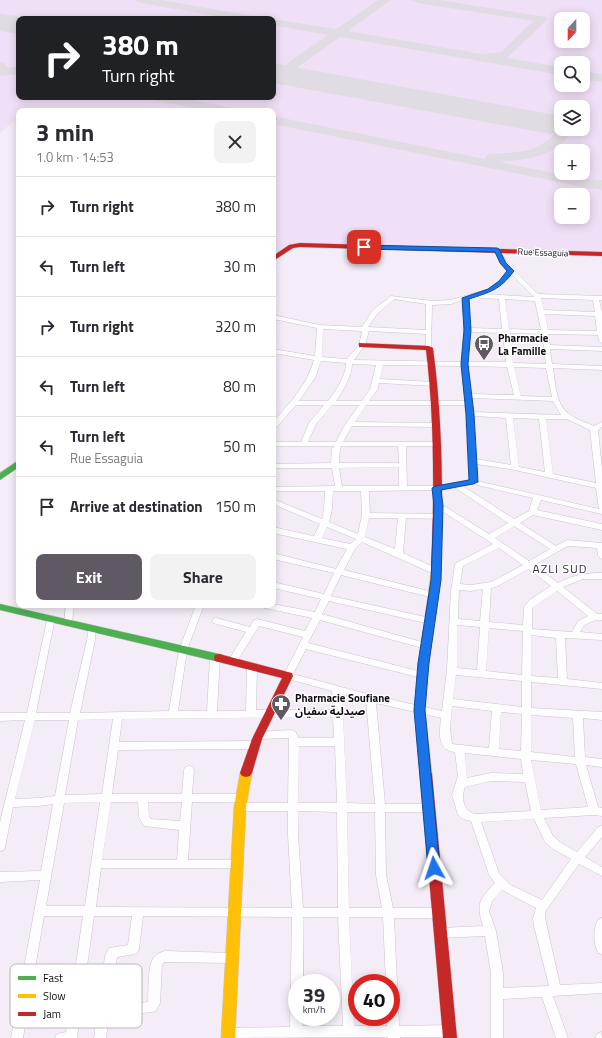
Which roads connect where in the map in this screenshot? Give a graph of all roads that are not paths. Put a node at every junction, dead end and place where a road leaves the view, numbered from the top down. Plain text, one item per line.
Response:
1 (497, 250) junction
2 (602, 254) edge
3 (276, 257) edge
4 (510, 271) junction
5 (473, 296) junction
6 (502, 297) junction
7 (537, 297) junction
8 (466, 298) junction
9 (599, 298) edge
10 (429, 303) junction
11 (542, 312) junction
12 (600, 314) edge
13 (276, 318) edge
14 (320, 327) junction
15 (545, 329) junction
16 (365, 330) junction
17 (467, 330) junction
18 (601, 330) edge
19 (505, 331) junction
20 (429, 332) junction
21 (602, 341) edge
22 (362, 345) junction
23 (429, 347) junction
24 (547, 347) junction
25 (602, 349) edge
26 (276, 352) edge
27 (318, 359) junction
28 (349, 361) junction
29 (380, 363) junction
30 (431, 364) junction
31 (464, 364) junction
32 (510, 365) junction
33 (550, 366) junction
34 (602, 368) edge
35 (377, 381) junction
36 (434, 384) junction
37 (518, 398) junction
38 (468, 399) junction
39 (556, 400) junction
40 (293, 403) junction
41 (366, 403) junction
42 (434, 403) junction
43 (328, 404) junction
44 (470, 414) junction
45 (509, 416) junction
46 (542, 417) junction
47 (568, 417) junction
48 (276, 423) edge
49 (350, 424) junction
50 (602, 424) edge
51 (435, 425) junction
52 (594, 429) junction
53 (304, 443) junction
54 (339, 443) junction
55 (276, 444) edge
56 (402, 444) junction
57 (435, 444) junction
58 (473, 461) junction
59 (599, 461) edge
60 (16, 465) edge
61 (402, 465) junction
62 (276, 466) edge
63 (335, 466) junction
64 (515, 468) junction
65 (550, 475) junction
66 (0, 476) edge
67 (473, 482) junction
68 (456, 485) junction
69 (339, 488) junction
70 (365, 488) junction
71 (403, 488) junction
72 (436, 488) junction
73 (276, 489) edge
74 (329, 489) junction
75 (600, 489) edge
76 (538, 497) junction
77 (276, 502) edge
78 (438, 506) junction
79 (602, 508) edge
80 (532, 512) junction
81 (602, 512) edge
82 (366, 515) junction
83 (402, 515) junction
84 (438, 516) junction
85 (326, 523) junction
86 (515, 523) junction
87 (602, 527) edge
88 (276, 531) edge
89 (490, 537) junction
90 (360, 538) junction
91 (316, 539) junction
92 (500, 544) junction
93 (602, 546) edge
94 (352, 547) junction
95 (555, 549) junction
96 (399, 554) junction
97 (602, 556) edge
98 (276, 557) edge
99 (527, 565) junction
100 (339, 572) junction
101 (437, 572) junction
102 (602, 576) edge
103 (276, 586) edge
104 (456, 587) junction
105 (487, 587) junction
106 (559, 587) junction
107 (434, 595) junction
108 (326, 598) junction
109 (0, 607) edge
110 (276, 607) edge
111 (70, 608) edge
112 (199, 608) edge
113 (317, 616) junction
114 (598, 617) edge
115 (51, 618) junction
116 (216, 621) dead end
117 (430, 621) junction
118 (454, 622) junction
119 (68, 623) junction
120 (484, 624) junction
121 (92, 629) junction
122 (250, 630) junction
123 (527, 630) junction
124 (307, 635) junction
125 (560, 635) junction
126 (576, 635) junction
127 (602, 637) edge
128 (302, 645) junction
129 (426, 646) junction
130 (183, 650) junction
131 (215, 657) junction
132 (233, 661) junction
133 (252, 666) junction
134 (452, 670) junction
135 (481, 674) junction
136 (422, 675) junction
137 (288, 676) junction
138 (527, 679) junction
139 (563, 682) junction
140 (602, 686) edge
141 (337, 689) junction
142 (371, 698) junction
143 (448, 702) junction
144 (496, 707) junction
145 (420, 710) junction
146 (527, 710) junction
147 (338, 712) junction
148 (173, 714) junction
149 (212, 714) junction
150 (251, 714) junction
151 (269, 714) junction
152 (578, 714) junction
153 (31, 716) junction
154 (74, 716) junction
155 (118, 716) junction
156 (447, 716) junction
157 (602, 716) edge
158 (0, 717) edge
159 (256, 740) junction
160 (294, 742) junction
161 (339, 742) junction
162 (113, 746) junction
163 (458, 748) junction
164 (494, 752) junction
165 (526, 756) junction
166 (580, 761) junction
167 (602, 763) edge
168 (189, 770) dead end
169 (529, 778) junction
170 (460, 784) junction
171 (106, 798) junction
172 (143, 798) junction
173 (186, 798) junction
174 (59, 799) junction
175 (241, 802) junction
176 (9, 803) junction
177 (294, 806) junction
178 (342, 806) junction
179 (380, 808) junction
180 (429, 808) junction
181 (598, 812) edge
182 (537, 814) junction
183 (475, 818) junction
184 (184, 826) junction
185 (602, 830) edge
186 (0, 847) edge
187 (578, 858) junction
188 (97, 864) junction
189 (182, 864) junction
190 (238, 864) junction
191 (602, 872) edge
192 (45, 875) junction
193 (0, 877) edge
194 (502, 883) junction
195 (543, 906) junction
196 (40, 911) junction
197 (90, 911) junction
198 (138, 911) junction
199 (235, 912) junction
200 (298, 912) junction
201 (344, 913) junction
202 (388, 913) junction
203 (438, 913) junction
204 (602, 923) edge
205 (490, 931) junction
206 (440, 933) junction
207 (601, 945) edge
208 (232, 958) junction
209 (30, 964) edge
210 (82, 964) edge
211 (110, 964) edge
212 (602, 988) edge
213 (551, 992) junction
214 (497, 994) junction
215 (142, 1008) edge
216 (19, 1028) edge
217 (72, 1028) edge
218 (102, 1028) edge
219 (394, 1034) edge
220 (296, 1035) edge
221 (349, 1035) edge
222 (449, 1035) edge
223 (228, 1036) edge
224 (17, 1038) edge
225 (61, 1038) edge
226 (71, 1038) edge
227 (100, 1038) edge
228 (497, 1038) edge
229 (562, 1038) edge

1 - 2 street, Rue Essaguia
1 - 3 street, Rue Essaguia
1 - 4 street
4 - 5 street
4 - 7 street
5 - 6 street
5 - 8 street
6 - 7 street
6 - 19 street
7 - 9 street
7 - 11 street
8 - 10 street
8 - 17 street
9 - 12 street
10 - 16 street
10 - 20 street
11 - 12 street
11 - 15 street
12 - 18 street
13 - 14 street
14 - 16 street
14 - 27 street
15 - 18 street
15 - 19 street
15 - 24 street
16 - 20 street
16 - 22 street
17 - 19 street
17 - 31 street
18 - 21 street
19 - 32 street
20 - 23 street
22 - 23 street
22 - 28 street
23 - 30 street
24 - 25 street
24 - 33 street
26 - 27 street
27 - 28 street
27 - 40 street
28 - 29 street
28 - 43 street
29 - 30 street
29 - 35 street
30 - 31 street
30 - 36 street
31 - 32 street
31 - 38 street
32 - 33 street
32 - 37 street
33 - 34 street
33 - 39 street
35 - 36 street
35 - 41 street
36 - 42 street
37 - 38 street
37 - 39 street
38 - 42 street
38 - 44 street
39 - 47 street
40 - 43 street
40 - 48 street
41 - 42 street
41 - 43 street
41 - 49 street
42 - 51 street
43 - 53 street
44 - 45 street
44 - 58 street
45 - 46 street
45 - 64 street
46 - 47 street
46 - 65 street
47 - 52 street
49 - 51 street
49 - 54 street
50 - 52 street
51 - 57 street
52 - 59 street
53 - 54 street
53 - 55 street
54 - 56 street
54 - 63 street
56 - 57 street
56 - 61 street
57 - 72 street
58 - 64 street
58 - 67 street
59 - 75 street
60 - 66 street
61 - 63 street
61 - 71 street
62 - 63 street
63 - 69 street
64 - 65 street
65 - 75 street
67 - 68 street
67 - 76 street
68 - 72 street
68 - 86 street
69 - 70 street
69 - 74 street
70 - 71 street
70 - 82 street
71 - 72 street
72 - 78 street
73 - 74 street
74 - 85 street
75 - 79 street
76 - 80 street
76 - 81 street
77 - 85 street
78 - 84 street
78 - 89 street
80 - 86 street
80 - 87 street
82 - 83 street
82 - 90 street
83 - 84 street
83 - 96 street
84 - 101 street
85 - 90 street
85 - 91 street
86 - 89 street
86 - 95 street
88 - 91 street
89 - 92 street
90 - 94 street
90 - 96 street
91 - 94 street
92 - 99 street
92 - 104 street
93 - 95 street
93 - 97 street
94 - 100 street
95 - 99 street
96 - 101 street
98 - 100 street
99 - 105 street
99 - 106 street
100 - 107 street
100 - 108 street
101 - 107 street
102 - 106 street
103 - 108 street
104 - 105 street
104 - 118 street
105 - 120 street
106 - 114 street
106 - 123 street
107 - 117 street
108 - 113 street
108 - 117 street
109 - 115 street
110 - 113 street
111 - 119 street
112 - 130 street
113 - 124 street
113 - 129 street
114 - 126 street
115 - 119 street
115 - 153 street
116 - 122 street
117 - 129 street
118 - 120 street
118 - 134 street
119 - 121 street
120 - 123 street
120 - 135 street
121 - 130 street
121 - 154 street
122 - 124 street
122 - 132 street
123 - 125 street
123 - 138 street
124 - 128 street
125 - 126 street
125 - 139 street
126 - 127 street
128 - 136 street
128 - 137 street
129 - 136 street
130 - 131 street
130 - 148 street
131 - 132 street
131 - 149 street
132 - 133 street
133 - 137 street
133 - 150 street
134 - 135 street
134 - 143 street
135 - 138 street
136 - 145 street
137 - 141 street
137 - 151 street
138 - 139 street
138 - 146 street
139 - 140 street
141 - 142 street
141 - 147 street
142 - 145 street
142 - 179 street
143 - 144 street
143 - 156 street
144 - 146 street
144 - 164 street
145 - 156 street
145 - 180 street
146 - 152 street
146 - 165 street
147 - 151 street
147 - 161 street
148 - 149 street
148 - 155 street
149 - 150 street
150 - 151 street
151 - 159 street
152 - 157 street
152 - 166 street
153 - 154 street
153 - 158 street
153 - 176 street
154 - 155 street
154 - 174 street
155 - 162 street
156 - 163 street
159 - 160 street
159 - 162 street
159 - 175 street
160 - 161 street
160 - 177 street
161 - 178 street
162 - 171 street
163 - 164 street
163 - 170 street
164 - 165 street
165 - 166 street
165 - 169 street
166 - 167 street
166 - 181 street
168 - 173 street
169 - 170 street
169 - 182 street
170 - 183 street
171 - 172 street
171 - 174 street
171 - 188 street
172 - 173 street
172 - 184 street
173 - 175 street
173 - 184 street
174 - 176 street
174 - 192 street
175 - 177 street
175 - 190 street
176 - 186 street
177 - 178 street
177 - 200 street
178 - 179 street
178 - 201 street
179 - 180 street
179 - 202 street
180 - 203 street
181 - 182 street
182 - 183 street
182 - 187 street
183 - 194 street
184 - 189 street
185 - 187 street
187 - 191 street
187 - 195 street
188 - 189 street
188 - 197 street
189 - 190 street
190 - 199 street
192 - 193 street
192 - 196 street
194 - 195 street
194 - 205 street
195 - 213 street
196 - 197 street
196 - 209 street
197 - 198 street
197 - 210 street
198 - 199 street
198 - 211 street
199 - 200 street
199 - 208 street
200 - 201 street
200 - 220 street
201 - 202 street
201 - 221 street
202 - 203 street
202 - 219 street
203 - 206 street
204 - 207 street
205 - 206 street
205 - 214 street
206 - 222 street
208 - 215 street
208 - 223 street
212 - 213 street
213 - 214 street
213 - 229 street
214 - 228 street
216 - 224 street
217 - 226 street
218 - 227 street
219 - 221 street
219 - 222 street
220 - 221 street
220 - 223 street
225 - 226 street

